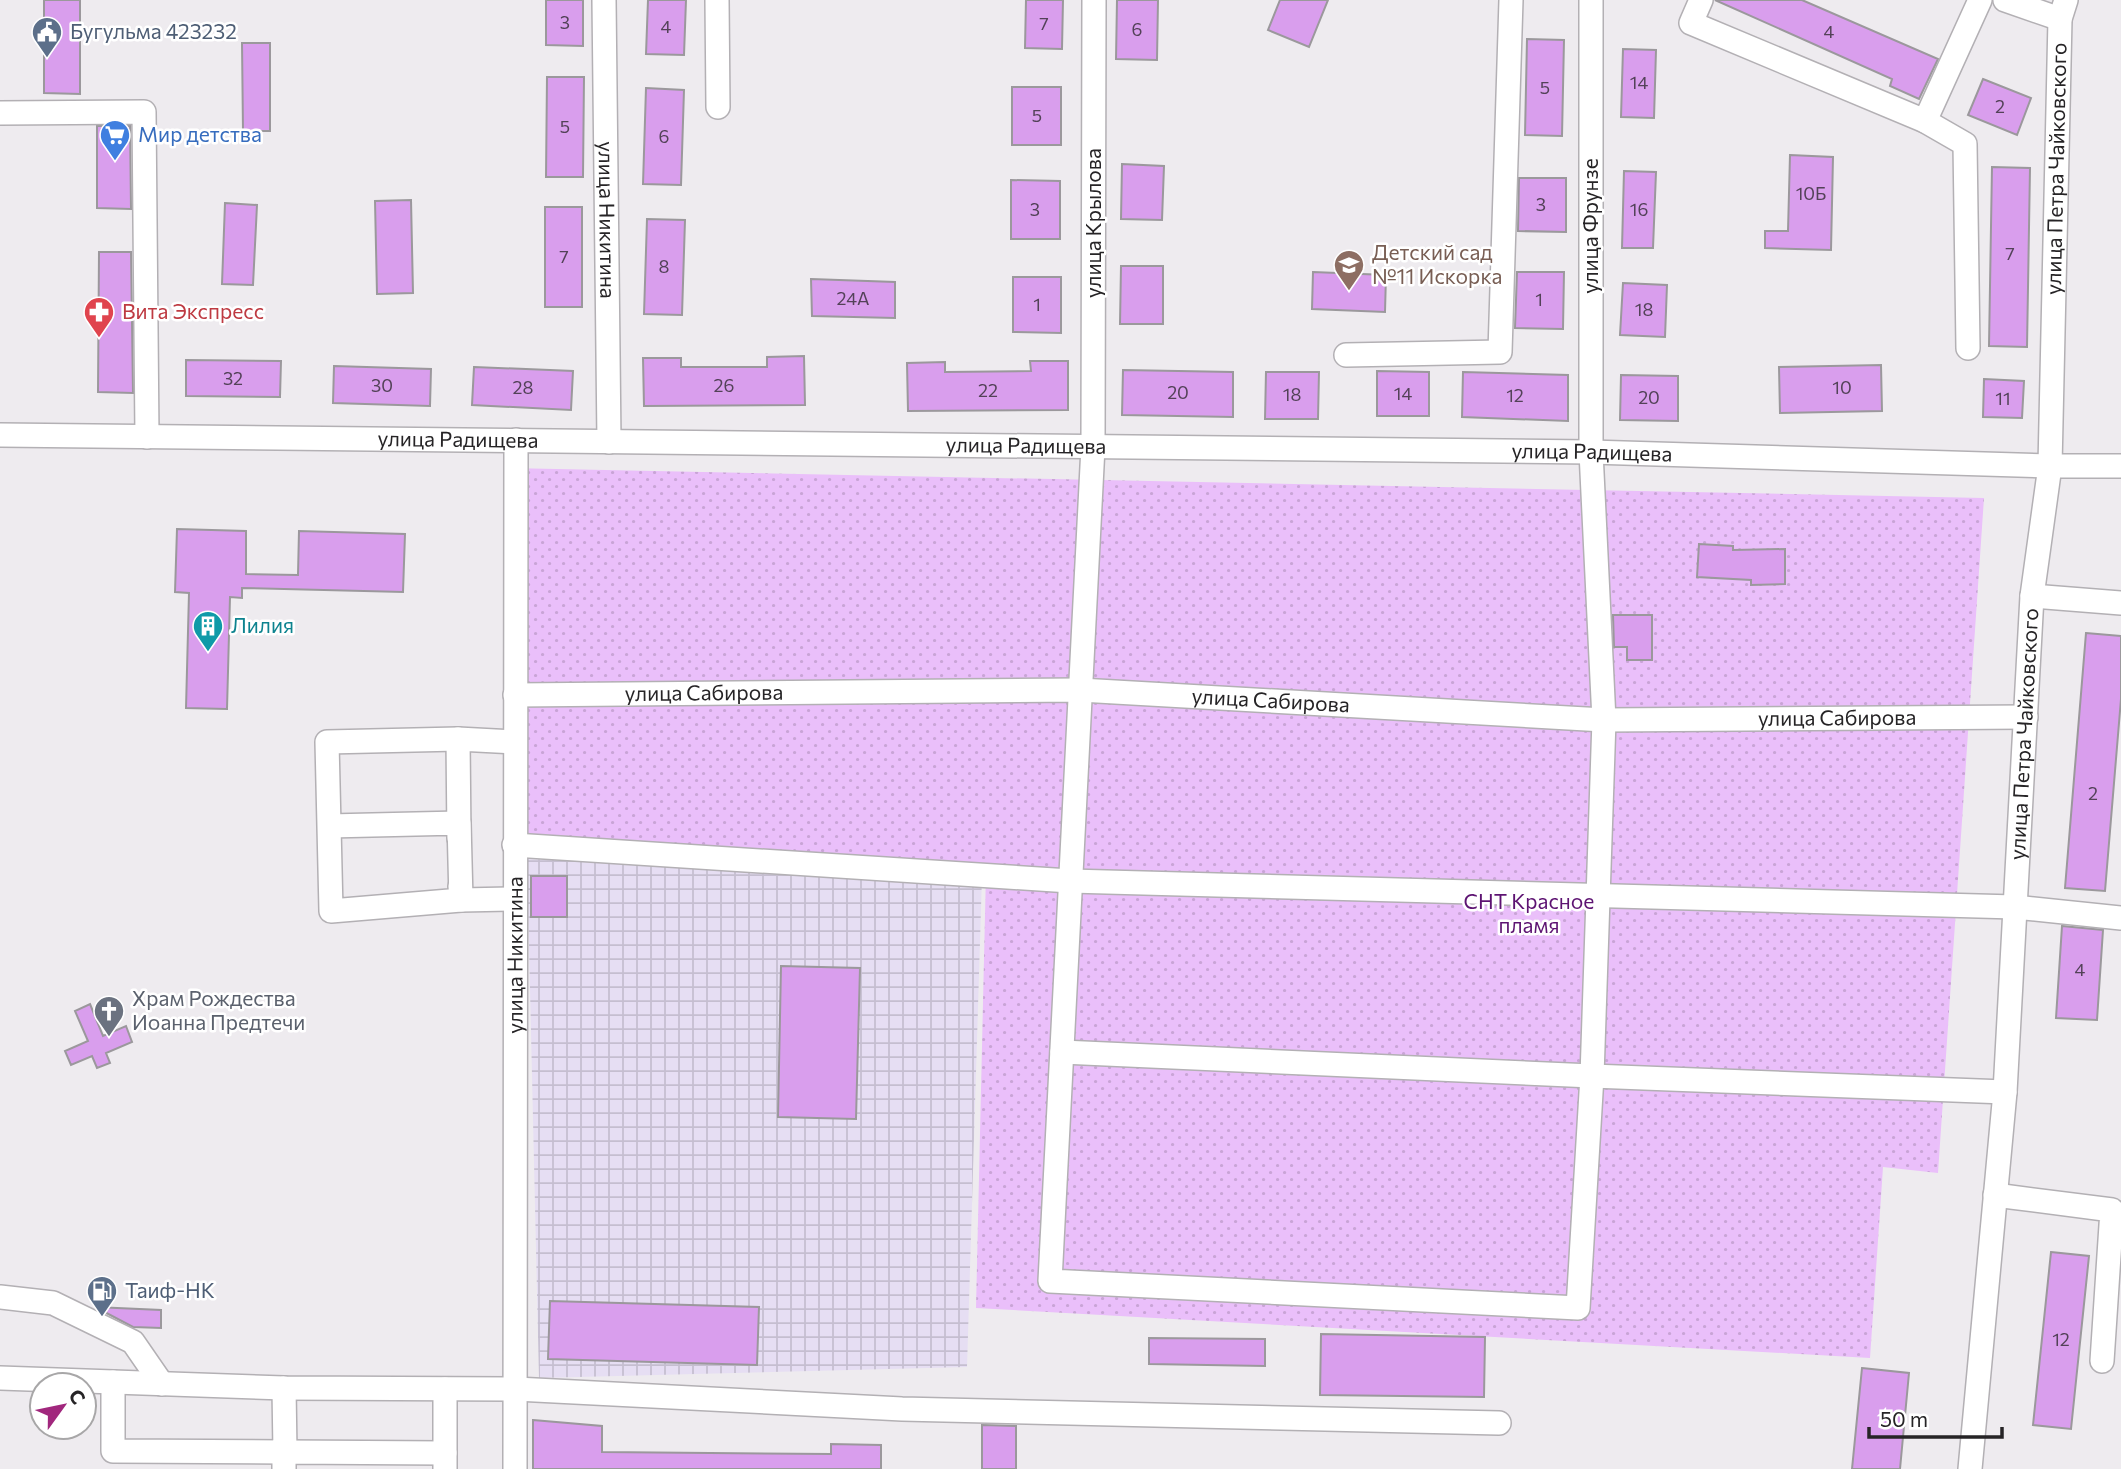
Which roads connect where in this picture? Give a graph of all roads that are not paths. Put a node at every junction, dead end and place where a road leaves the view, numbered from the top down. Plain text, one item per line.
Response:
1 (604, 0) edge
2 (716, 0) edge
3 (1094, 0) edge
4 (1511, 0) edge
5 (1591, 0) edge
6 (1700, 0) edge
7 (1980, 0) edge
8 (2005, 0) edge
9 (2063, 9) edge
10 (718, 107) dead end
11 (0, 113) edge
12 (1925, 121) junction
13 (1968, 348) dead end
14 (1346, 355) dead end
15 (0, 435) edge
16 (147, 437) junction
17 (516, 440) junction
18 (609, 442) junction
19 (1093, 447) junction
20 (1591, 452) junction
21 (2050, 466) junction
22 (2121, 466) edge
23 (2032, 596) junction
24 (2121, 603) edge
25 (1080, 690) junction
26 (515, 695) junction
27 (2026, 717) junction
28 (1604, 720) junction
29 (458, 739) junction
30 (514, 742) junction
31 (459, 823) junction
32 (329, 826) junction
33 (514, 845) junction
34 (1070, 881) junction
35 (1598, 895) junction
36 (514, 899) junction
37 (461, 900) junction
38 (2015, 907) junction
39 (2121, 918) edge
40 (1062, 1052) junction
41 (1592, 1076) junction
42 (2005, 1091) junction
43 (1995, 1195) junction
44 (0, 1297) edge
45 (2102, 1361) dead end
46 (0, 1378) edge
47 (113, 1382) junction
48 (162, 1384) junction
49 (284, 1388) junction
50 (445, 1389) junction
51 (516, 1389) junction
52 (1499, 1423) dead end
53 (113, 1460) edge
54 (284, 1460) edge
55 (445, 1461) edge
56 (515, 1469) edge
57 (1970, 1469) edge

1 - 18 street, улица Никитина
2 - 10 street
3 - 19 street, улица Крылова
4 - 14 street
5 - 20 street, улица Фрунзе
6 - 12 street
7 - 12 street
8 - 9 street
9 - 21 street, улица Петра Чайковского
11 - 16 street
12 - 13 street
15 - 16 street, улица Радищева
16 - 17 street, улица Радищева
17 - 18 street, улица Радищева
17 - 26 street, улица Никитина
18 - 19 street, улица Радищева
19 - 20 street, улица Радищева
19 - 25 street, улица Крылова
20 - 21 street, улица Радищева
20 - 28 street, улица Фрунзе
21 - 22 street, улица Радищева
21 - 23 street, улица Петра Чайковского
23 - 24 street
23 - 27 street, улица Петра Чайковского
25 - 26 street, улица Сабирова
25 - 28 street, улица Сабирова
25 - 34 street, улица Крылова
26 - 30 street, улица Никитина
27 - 28 street, улица Сабирова
27 - 38 street, улица Петра Чайковского
28 - 35 street, улица Фрунзе
29 - 30 street
29 - 31 street
29 - 32 street
30 - 33 street, улица Никитина
31 - 32 street
31 - 37 street
32 - 37 street
33 - 34 street
33 - 36 street, улица Никитина
34 - 35 street
34 - 40 street, улица Крылова
35 - 38 street
35 - 41 street, улица Фрунзе
36 - 37 street
36 - 51 street, улица Никитина
38 - 39 street
38 - 42 street, улица Петра Чайковского
40 - 41 street
40 - 41 street, улица Крылова
41 - 42 street
42 - 43 street, улица Петра Чайковского
43 - 45 street
43 - 57 street, улица Петра Чайковского
44 - 48 street
46 - 47 street
47 - 48 street
47 - 53 street
48 - 49 street
49 - 50 street
49 - 54 street
50 - 51 street
50 - 55 street
51 - 52 street
51 - 56 street, улица Никитина
53 - 54 street
54 - 55 street

